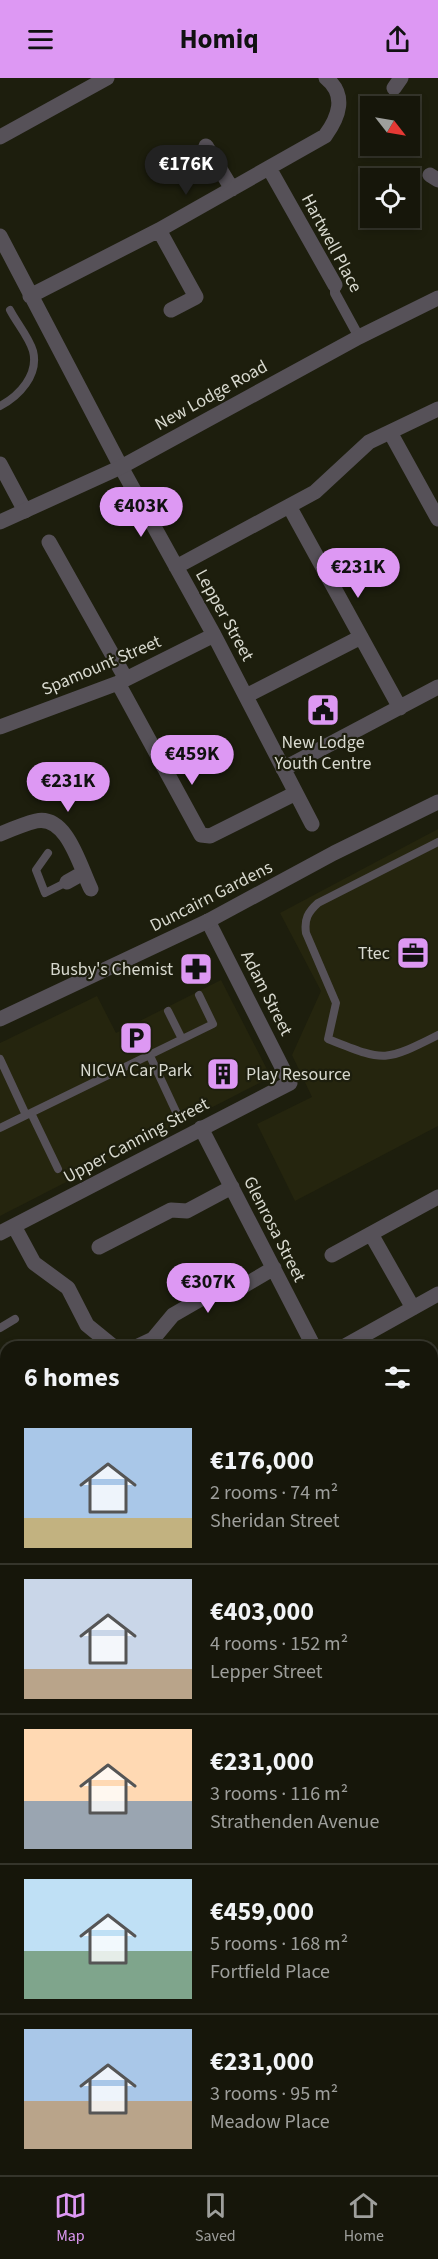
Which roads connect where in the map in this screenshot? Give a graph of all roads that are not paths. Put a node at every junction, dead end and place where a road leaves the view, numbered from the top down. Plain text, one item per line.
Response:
1 (107, 78) edge
2 (326, 78) edge
3 (0, 137) edge
4 (206, 146) dead end
5 (269, 168) junction
6 (232, 189) junction
7 (159, 230) junction
8 (0, 236) edge
9 (335, 285) joint
10 (30, 296) junction
11 (438, 298) edge
12 (9, 310) dead end
13 (171, 310) dead end
14 (359, 337) junction
15 (0, 406) edge
16 (438, 409) edge
17 (390, 432) junction
18 (0, 464) edge
19 (121, 467) junction
20 (289, 506) junction
21 (436, 509) edge
22 (25, 512) junction
23 (0, 522) edge
24 (49, 542) dead end
25 (176, 567) junction
26 (214, 634) junction
27 (361, 637) junction
28 (122, 681) junction
29 (438, 687) edge
30 (246, 696) junction
31 (400, 708) junction
32 (0, 727) edge
33 (283, 769) junction
34 (296, 793) junction
35 (438, 802) edge
36 (312, 824) dead end
37 (0, 834) edge
38 (438, 842) edge
39 (48, 853) dead end
40 (83, 873) junction
41 (67, 882) joint
42 (91, 889) dead end
43 (208, 921) junction
44 (199, 995) dead end
45 (168, 1011) dead end
46 (0, 1019) edge
47 (137, 1028) dead end
48 (438, 1035) edge
49 (182, 1039) junction
50 (150, 1055) junction
51 (0, 1059) edge
52 (290, 1083) joint
53 (29, 1114) junction
54 (178, 1116) dead end
55 (0, 1128) edge
56 (201, 1128) junction
57 (58, 1169) dead end
58 (232, 1187) junction
59 (438, 1197) edge
60 (7, 1230) edge
61 (371, 1234) junction
62 (99, 1247) dead end
63 (332, 1255) dead end
64 (273, 1268) junction
65 (438, 1294) edge
66 (413, 1308) junction
67 (15, 1320) dead end
68 (0, 1328) edge
69 (107, 1341) edge
70 (149, 1341) edge
71 (311, 1341) edge
72 (354, 1341) edge

1 - 3 street
2 - 5 street
4 - 6 street
5 - 6 street
5 - 9 street, Hartwell Place
6 - 7 street
7 - 10 street
7 - 13 street
8 - 10 street, Lepper Street
9 - 14 street, Hartwell Place
10 - 19 street, Lepper Street
11 - 14 street, New Lodge Road
12 - 15 lane
14 - 19 street, New Lodge Road
16 - 17 street
17 - 20 street
17 - 21 street
18 - 22 street
19 - 22 street, New Lodge Road
19 - 25 street, Lepper Street
20 - 25 street
20 - 27 street
22 - 23 street, New Lodge Road
24 - 28 street
25 - 26 street, Lepper Street
26 - 28 street, Spamount Street
26 - 30 street, Lepper Street
27 - 30 street
27 - 31 street
28 - 32 street, Spamount Street
28 - 34 street
29 - 31 street
30 - 33 street, Lepper Street
31 - 33 street
33 - 34 street, Lepper Street
34 - 36 street, Lepper Street
35 - 43 street, Duncairn Gardens
37 - 40 street
38 - 48 lane
39 - 41 lane
40 - 41 street
40 - 42 street
43 - 46 street, Duncairn Gardens
43 - 52 street, Adam Street
44 - 49 lane
45 - 49 lane
47 - 50 lane
49 - 50 lane
50 - 53 lane
50 - 54 lane
51 - 53 lane
52 - 56 street, Upper Canning Street
53 - 55 lane
53 - 57 lane
56 - 58 street, Glenrosa Street
56 - 60 street, Upper Canning Street
58 - 62 street
58 - 64 street, Glenrosa Street
59 - 61 street
60 - 69 street
61 - 63 street
61 - 66 street
64 - 70 street
64 - 71 street, Glenrosa Street
65 - 66 street
66 - 72 street
67 - 68 lane

